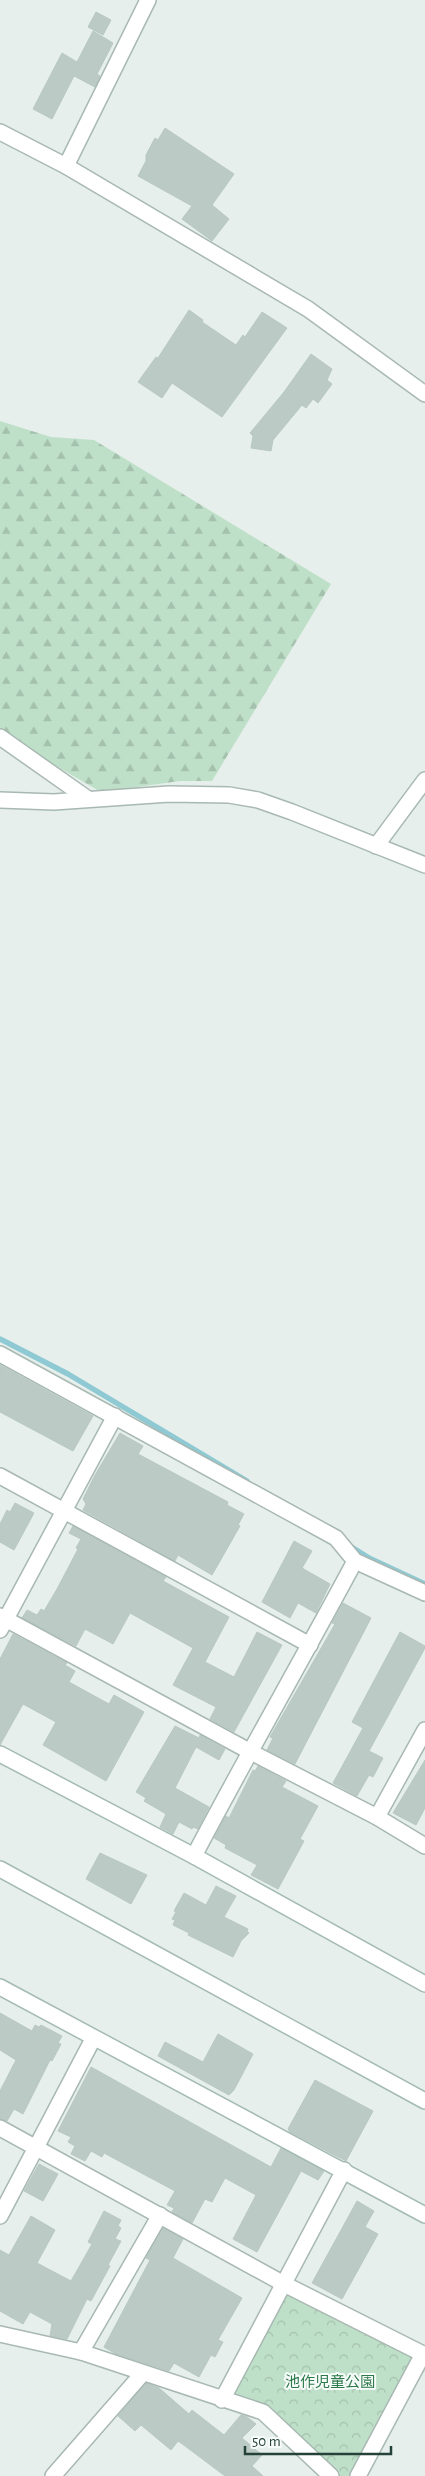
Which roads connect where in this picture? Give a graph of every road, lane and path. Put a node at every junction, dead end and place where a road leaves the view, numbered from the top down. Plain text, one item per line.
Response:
1 (148, 0) edge
2 (0, 132) edge
3 (66, 166) junction
4 (425, 394) edge
5 (0, 737) edge
6 (425, 780) edge
7 (88, 799) junction
8 (0, 800) edge
9 (376, 846) junction
10 (425, 865) edge
11 (0, 1354) edge
12 (114, 1416) junction
13 (0, 1476) edge
14 (64, 1510) junction
15 (355, 1561) junction
16 (425, 1593) edge
17 (2, 1622) edge
18 (310, 1645) junction
19 (425, 1730) edge
20 (249, 1751) junction
21 (0, 1754) edge
22 (377, 1818) junction
23 (425, 1846) edge
24 (194, 1856) junction
25 (0, 1869) edge
26 (425, 1984) edge
27 (0, 1987) edge
28 (93, 2039) junction
29 (425, 2100) edge
30 (0, 2128) edge
31 (37, 2148) junction
32 (344, 2170) junction
33 (160, 2215) junction
34 (425, 2215) edge
35 (0, 2216) edge
36 (284, 2284) junction
37 (0, 2334) edge
38 (81, 2352) junction
39 (424, 2354) edge
40 (143, 2373) junction
41 (222, 2400) junction
42 (54, 2476) edge
43 (331, 2476) edge
44 (358, 2476) edge

1 - 3 street
2 - 3 street
3 - 4 street
5 - 7 street
6 - 9 street
7 - 8 street
7 - 9 street
9 - 10 street
11 - 12 street
12 - 14 street
12 - 15 street
13 - 14 street
14 - 17 street
14 - 18 street
15 - 16 street
15 - 18 street
17 - 20 street
18 - 20 street
19 - 22 street
20 - 22 street
20 - 24 street
21 - 24 street
22 - 23 street
24 - 26 street
25 - 29 street
27 - 28 street
28 - 31 street
28 - 32 street
30 - 31 street
31 - 33 street
31 - 35 street
32 - 34 street
32 - 36 street
33 - 36 street
33 - 38 street
36 - 39 street
36 - 41 street
37 - 38 street
38 - 40 street
39 - 44 street
40 - 41 street
40 - 42 street
41 - 43 street

